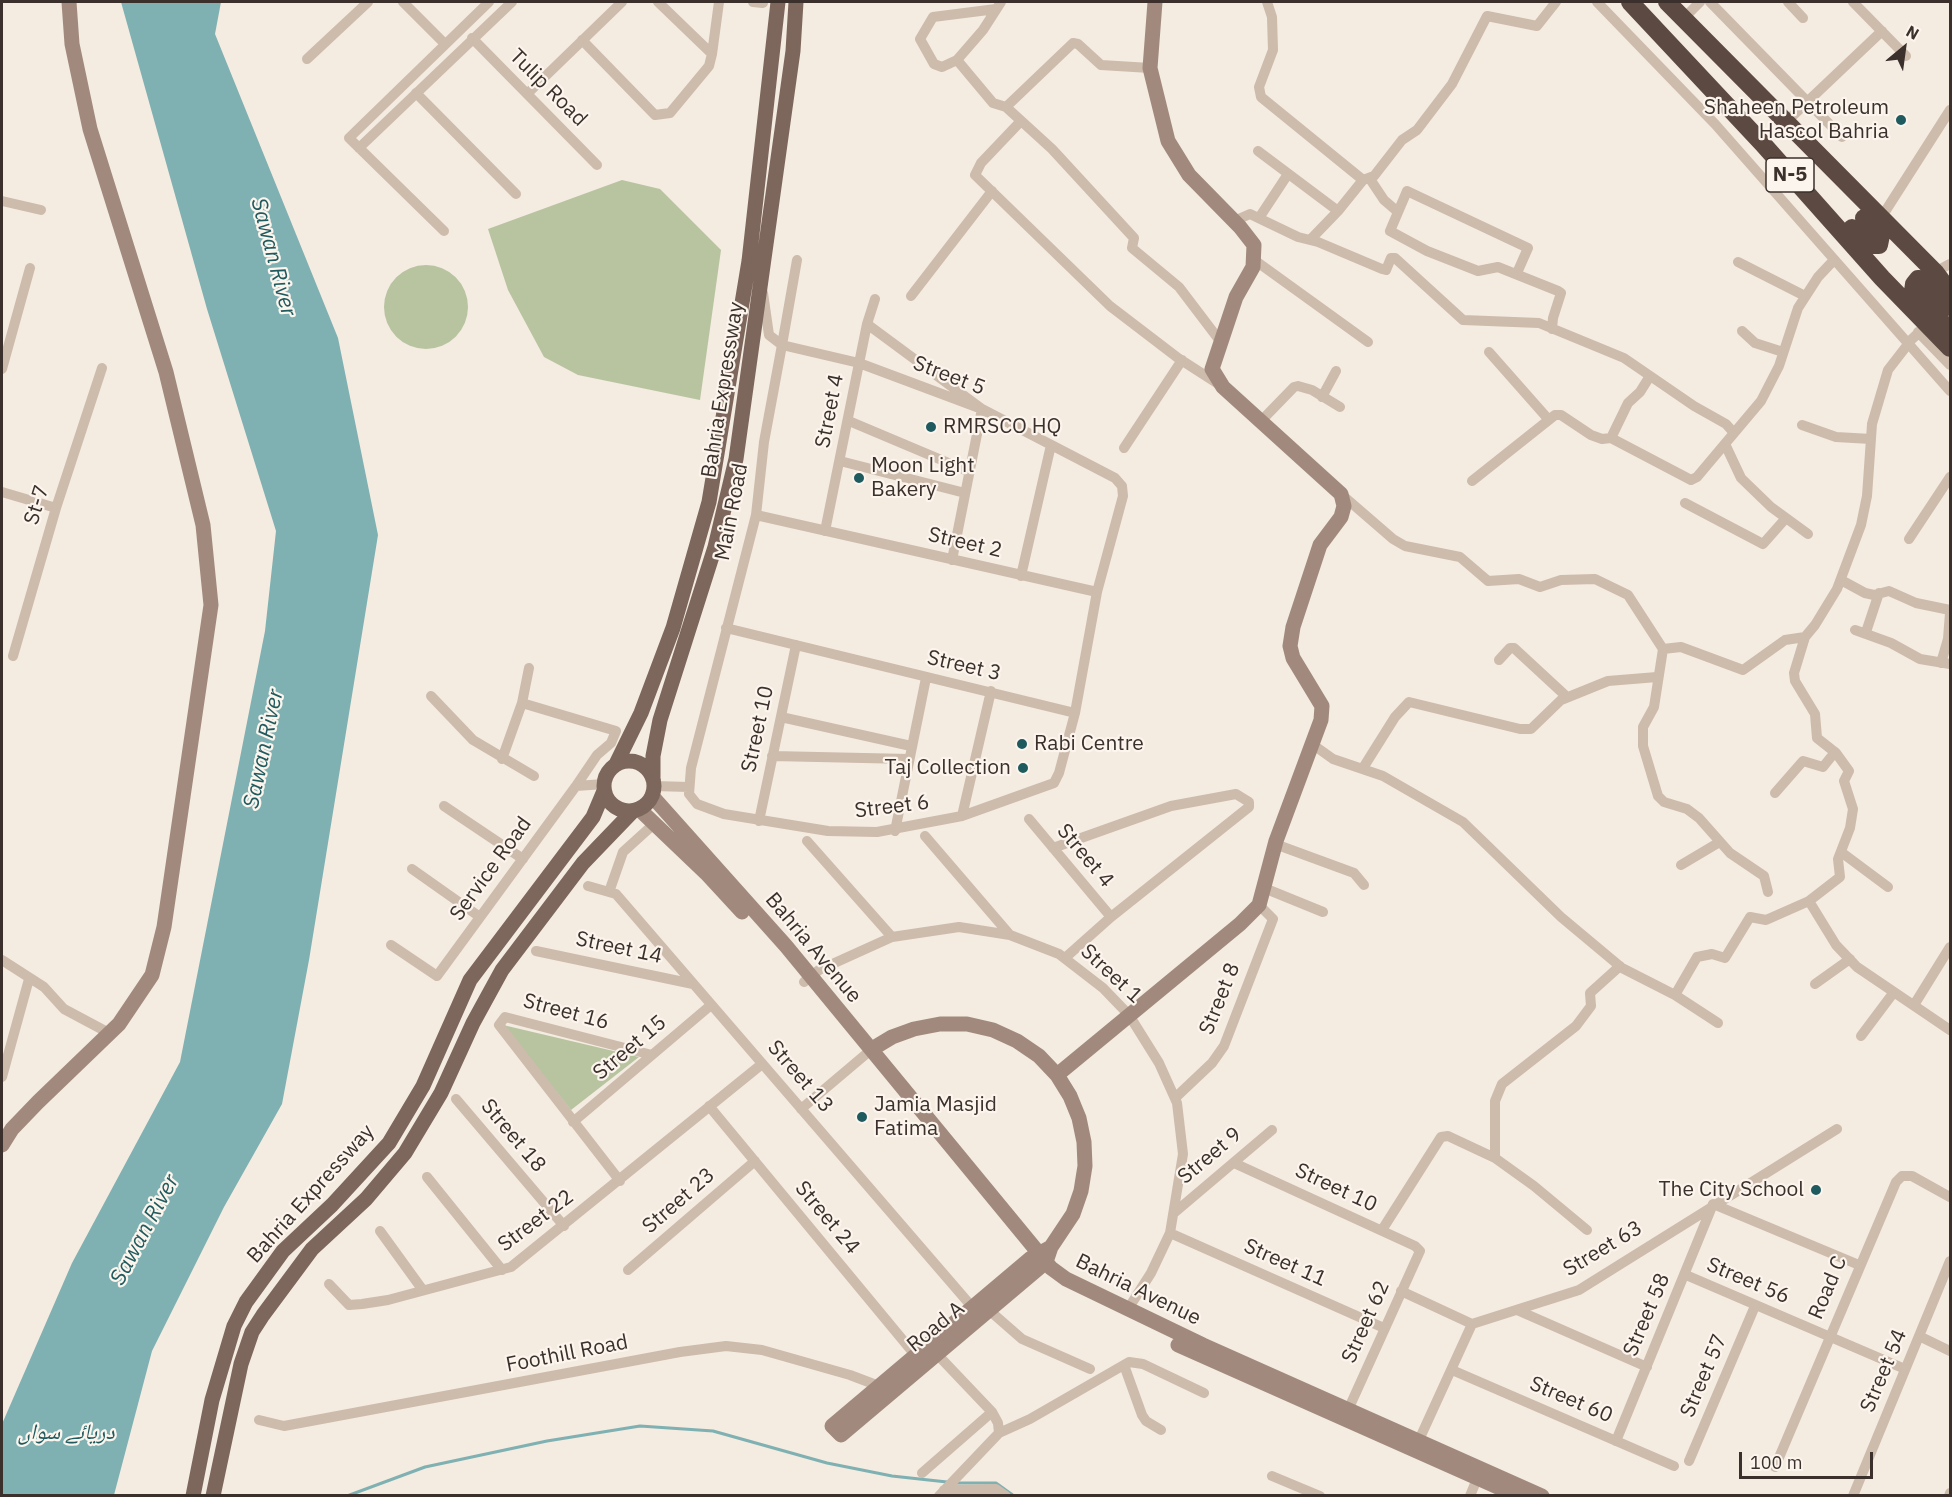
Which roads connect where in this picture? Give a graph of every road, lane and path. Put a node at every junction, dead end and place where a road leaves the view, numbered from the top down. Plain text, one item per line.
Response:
1 (69, 2) edge
2 (368, 2) edge
3 (403, 2) edge
4 (489, 2) edge
5 (512, 2) edge
6 (622, 2) edge
7 (658, 2) edge
8 (719, 2) edge
9 (765, 2) edge
10 (796, 2) edge
11 (1155, 2) edge
12 (1267, 2) edge
13 (1556, 2) edge
14 (1597, 2) edge
15 (1630, 2) edge
16 (1667, 2) edge
17 (1700, 2) edge
18 (1710, 2) edge
19 (1788, 2) edge
20 (1853, 2) edge
21 (998, 5) edge
22 (1803, 18) dead end
23 (1683, 19) junction
24 (1882, 31) junction
25 (472, 38) junction
26 (582, 40) junction
27 (445, 44) junction
28 (712, 54) junction
29 (1906, 56) dead end
30 (307, 59) dead end
31 (957, 60) junction
32 (1150, 68) junction
33 (416, 93) junction
34 (527, 94) junction
35 (1808, 102) junction
36 (1006, 107) junction
37 (1732, 110) junction
38 (1950, 110) edge
39 (1020, 122) junction
40 (1715, 124) junction
41 (1788, 124) junction
42 (1842, 137) dead end
43 (1762, 143) junction
44 (359, 148) junction
45 (1258, 151) dead end
46 (597, 165) dead end
47 (1288, 174) junction
48 (1366, 179) junction
49 (992, 191) junction
50 (516, 194) dead end
51 (2, 201) edge
52 (40, 210) dead end
53 (1338, 211) junction
54 (1398, 212) junction
55 (1259, 218) junction
56 (1881, 218) junction
57 (1234, 221) junction
58 (444, 231) dead end
59 (1310, 240) junction
60 (1254, 259) junction
61 (797, 260) dead end
62 (1834, 260) junction
63 (1738, 261) dead end
64 (30, 268) dead end
65 (1943, 268) edge
66 (1517, 273) junction
67 (762, 280) junction
68 (1950, 292) edge
69 (911, 296) dead end
70 (1805, 296) junction
71 (875, 299) dead end
72 (1950, 307) edge
73 (867, 324) junction
74 (1922, 328) junction
75 (1552, 329) junction
76 (1742, 331) dead end
77 (1950, 331) edge
78 (1220, 341) junction
79 (1368, 342) dead end
80 (1908, 343) junction
81 (782, 345) junction
82 (1950, 348) edge
83 (1490, 352) dead end
84 (1783, 352) junction
85 (1182, 360) junction
86 (859, 363) junction
87 (1950, 365) edge
88 (102, 368) dead end
89 (2, 369) edge
90 (1336, 371) dead end
91 (1650, 376) junction
92 (1223, 387) junction
93 (1950, 391) edge
94 (1322, 397) junction
95 (1340, 407) dead end
96 (982, 409) junction
97 (1549, 420) junction
98 (849, 421) junction
99 (1261, 421) junction
100 (1802, 425) dead end
101 (1734, 433) junction
102 (1611, 438) junction
103 (1870, 439) junction
104 (1725, 444) junction
105 (1051, 445) junction
106 (1124, 448) dead end
107 (840, 461) junction
108 (970, 472) junction
109 (1950, 477) edge
110 (1472, 481) dead end
111 (2, 492) edge
112 (965, 493) junction
113 (1341, 494) junction
114 (1685, 503) dead end
115 (56, 508) junction
116 (756, 515) junction
117 (1785, 518) junction
118 (825, 531) junction
119 (1808, 534) dead end
120 (1910, 539) dead end
121 (952, 560) junction
122 (1021, 576) junction
123 (1841, 580) junction
124 (1097, 592) junction
125 (1879, 593) junction
126 (1950, 611) edge
127 (726, 628) junction
128 (1805, 637) junction
129 (796, 645) junction
130 (1663, 649) junction
131 (13, 656) dead end
132 (1499, 660) dead end
133 (1946, 663) edge
134 (529, 668) dead end
135 (1656, 677) junction
136 (926, 678) junction
137 (991, 692) junction
138 (431, 696) dead end
139 (1567, 697) junction
140 (522, 703) junction
141 (1075, 713) junction
142 (781, 717) junction
143 (1312, 744) junction
144 (911, 746) junction
145 (1835, 752) junction
146 (772, 756) junction
147 (502, 759) junction
148 (909, 759) junction
149 (616, 764) junction
150 (1363, 768) junction
151 (534, 777) dead end
152 (576, 786) junction
153 (653, 786) junction
154 (689, 787) junction
155 (604, 788) junction
156 (1775, 793) dead end
157 (444, 806) dead end
158 (636, 810) junction
159 (962, 816) junction
160 (1029, 819) dead end
161 (759, 821) junction
162 (655, 823) junction
163 (895, 831) junction
164 (926, 836) dead end
165 (807, 841) dead end
166 (1718, 843) junction
167 (1275, 844) junction
168 (1053, 848) junction
169 (1841, 852) junction
170 (523, 859) junction
171 (1681, 865) dead end
172 (412, 869) dead end
173 (1364, 885) dead end
174 (588, 886) dead end
175 (1888, 886) dead end
176 (1264, 888) junction
177 (609, 892) junction
178 (1768, 892) dead end
179 (1809, 901) junction
180 (1259, 905) junction
181 (1323, 912) dead end
182 (480, 917) junction
183 (1111, 917) junction
184 (1010, 935) junction
185 (892, 937) junction
186 (391, 945) dead end
187 (1950, 947) edge
188 (536, 951) dead end
189 (1065, 958) junction
190 (1850, 959) junction
191 (2, 960) edge
192 (1620, 966) junction
193 (29, 979) junction
194 (807, 979) junction
195 (693, 984) junction
196 (1815, 984) dead end
197 (1894, 992) junction
198 (1675, 995) junction
199 (711, 1005) junction
200 (1914, 1005) junction
201 (1129, 1015) junction
202 (1718, 1023) dead end
203 (1950, 1029) edge
204 (109, 1034) junction
205 (1861, 1036) dead end
206 (868, 1052) junction
207 (652, 1055) junction
208 (762, 1064) junction
209 (1057, 1075) junction
210 (2, 1077) edge
211 (1175, 1098) junction
212 (456, 1099) dead end
213 (709, 1106) junction
214 (801, 1109) junction
215 (573, 1122) junction
216 (1837, 1129) dead end
217 (1272, 1130) dead end
218 (2, 1145) edge
219 (1495, 1158) junction
220 (755, 1161) junction
221 (1234, 1163) junction
222 (427, 1178) dead end
223 (620, 1181) junction
224 (1950, 1197) edge
225 (1713, 1204) junction
226 (1174, 1213) junction
227 (564, 1226) junction
228 (1382, 1230) junction
229 (1587, 1230) dead end
230 (380, 1232) dead end
231 (1170, 1233) junction
232 (1420, 1251) joint
233 (1041, 1258) junction
234 (1950, 1261) edge
235 (1859, 1265) junction
236 (502, 1270) junction
237 (628, 1270) dead end
238 (1686, 1275) junction
239 (329, 1284) dead end
240 (422, 1289) junction
241 (1401, 1291) junction
242 (1755, 1306) junction
243 (973, 1308) junction
244 (1128, 1310) junction
245 (1516, 1310) junction
246 (990, 1311) junction
247 (1472, 1324) junction
248 (1384, 1328) junction
249 (1919, 1336) junction
250 (1829, 1337) junction
251 (932, 1350) junction
252 (1950, 1351) edge
253 (916, 1356) junction
254 (1124, 1365) junction
255 (1647, 1367) junction
256 (1090, 1369) dead end
257 (1905, 1369) junction
258 (1452, 1370) junction
259 (879, 1386) junction
260 (1204, 1393) dead end
261 (1348, 1410) junction
262 (992, 1412) junction
263 (259, 1420) dead end
264 (1161, 1430) dead end
265 (999, 1433) junction
266 (1419, 1440) junction
267 (1616, 1441) junction
268 (1689, 1461) dead end
269 (1674, 1466) dead end
270 (1775, 1467) dead end
271 (922, 1473) dead end
272 (1480, 1473) junction
273 (1272, 1476) dead end
274 (944, 1490) edge
275 (193, 1496) edge
276 (213, 1496) edge
277 (1006, 1496) edge
278 (1320, 1496) edge
279 (1470, 1496) edge
280 (1518, 1496) edge
281 (1542, 1496) edge
282 (1853, 1496) edge

1 - 204 street
2 - 30 street
3 - 27 street
4 - 27 street
5 - 25 street
6 - 26 street
7 - 28 street
8 - 28 street
9 - 149 main road, Bahria Expressway
10 - 67 main road, Bahria Expressway
11 - 32 street
12 - 48 street
13 - 48 street
14 - 40 street
15 - 37 highway, N-5
16 - 23 highway, N-5
17 - 23 street
18 - 35 street
19 - 22 street
20 - 24 street
21 - 31 street
21 - 31 street
23 - 41 highway, N-5
24 - 29 street
24 - 35 street
25 - 33 street
25 - 34 street, Tulip Road
26 - 28 street
26 - 34 street
27 - 44 street
31 - 36 street
32 - 36 street
32 - 57 street
33 - 44 street
33 - 50 street
34 - 46 street, Tulip Road
35 - 41 street
35 - 42 street
36 - 39 street
37 - 40 street
37 - 43 highway, N-5
38 - 56 street
39 - 49 street
39 - 78 street
40 - 62 street
41 - 43 highway
41 - 56 highway, N-5
43 - 74 highway, N-5
44 - 58 street
45 - 47 street
47 - 53 street
47 - 55 street
48 - 53 street
48 - 54 street
49 - 69 street
49 - 85 street
51 - 52 street
53 - 59 street
54 - 66 street
54 - 66 street
55 - 57 street
55 - 59 street
56 - 65 highway, N-5
57 - 60 street
59 - 75 street
60 - 78 street
60 - 79 street
61 - 81 street, Main Road
62 - 70 street
62 - 80 street
63 - 70 street
64 - 89 street
65 - 68 highway, N-5
66 - 75 street
67 - 81 street
67 - 153 main road, Bahria Expressway
70 - 84 street
71 - 73 street, Street 4
72 - 77 highway
73 - 86 street, Street 4
73 - 96 street
74 - 80 street
74 - 82 highway, N-5
74 - 87 street
75 - 91 street
76 - 84 street
78 - 92 street
80 - 93 street
80 - 103 street
81 - 86 street, Street 5
81 - 116 street, Main Road
83 - 97 street
84 - 101 street
85 - 92 street
85 - 106 street
86 - 96 street, Street 5
86 - 98 street, Street 4
88 - 115 street, St-7
90 - 94 street
91 - 101 street
91 - 102 street
92 - 99 street
94 - 95 street
94 - 99 street
96 - 105 street, Street 5
96 - 108 street
97 - 102 street
97 - 110 street
98 - 107 street, Street 4
98 - 108 street
99 - 113 street
100 - 103 street
101 - 104 street
102 - 104 street
103 - 123 street
104 - 117 street
105 - 122 street
105 - 124 street, Street 5
107 - 112 street
107 - 118 street, Street 4
108 - 112 street
109 - 120 street
111 - 115 street
112 - 121 street
113 - 130 street
113 - 143 street
114 - 117 street
115 - 131 street, St-7
116 - 118 street, Street 2
116 - 127 street, Main Road
117 - 119 street
118 - 121 street, Street 2
121 - 122 street, Street 2
122 - 124 street, Street 2
123 - 125 street
123 - 128 street
124 - 141 street
125 - 126 street
125 - 133 street
126 - 133 street
127 - 129 street, Street 3
127 - 154 street, Main Road
128 - 130 street
128 - 145 street
129 - 136 street, Street 3
129 - 142 street, Street 10
130 - 135 street
132 - 139 street
134 - 140 street
135 - 139 street
135 - 166 street
136 - 137 street, Street 3
136 - 144 street
137 - 141 street, Street 3
137 - 159 street
138 - 147 street
139 - 150 street
140 - 147 street
140 - 152 street, Service Road
141 - 159 street, Street 6
142 - 144 street
142 - 146 street, Street 10
143 - 150 street
143 - 167 street
144 - 148 street
145 - 156 street
145 - 169 street
146 - 148 street
146 - 161 street, Street 10
147 - 151 street
148 - 163 street
149 - 153 main road
149 - 155 main road
150 - 192 street
152 - 155 street
152 - 170 street, Service Road
153 - 154 street
153 - 158 main road
153 - 194 street, Bahria Avenue
154 - 161 street, Street 6
155 - 158 main road
155 - 275 main road, Bahria Expressway
157 - 170 street
158 - 162 street, Bahria Avenue
158 - 276 main road, Bahria Expressway
159 - 163 street, Street 6
160 - 168 street, Street 4
161 - 163 street, Street 6
162 - 177 street
162 - 194 street, Bahria Avenue
164 - 184 street
165 - 185 street
166 - 171 street
166 - 178 street
167 - 173 street
167 - 176 street
168 - 183 street, Street 4
168 - 183 street
169 - 175 street
169 - 179 street
170 - 182 street, Service Road
172 - 182 street
174 - 177 street, Street 13
176 - 180 street
176 - 181 street
177 - 195 street, Street 13
179 - 190 street
179 - 198 street
180 - 201 street
180 - 211 street, Street 8
182 - 186 street, Service Road
183 - 189 street
184 - 185 street, Street 1
184 - 189 street, Street 1
185 - 194 street, Street 1
187 - 200 street
188 - 195 street, Street 14
189 - 201 street, Street 1
190 - 196 street
190 - 197 street
191 - 193 street
192 - 198 street
192 - 219 street
193 - 204 street
193 - 210 street
194 - 206 street, Bahria Avenue
195 - 199 street, Street 13
197 - 200 street
197 - 205 street
198 - 202 street
199 - 207 street, Street 15
199 - 208 street, Street 13
200 - 203 street
201 - 209 street
201 - 211 street, Street 1
204 - 218 street
206 - 209 street, Road A
206 - 214 street
206 - 233 street, Bahria Avenue
207 - 215 street, Street 15
207 - 215 street, Street 16
208 - 213 street, Street 22
208 - 214 street, Street 13
209 - 233 street, Road A
211 - 226 street, Street 1
212 - 227 street, Street 18
213 - 220 street, Street 24
213 - 223 street, Street 22
214 - 243 street, Street 13
215 - 223 street
216 - 225 street, Street 63
217 - 221 street, Street 9
219 - 228 street
219 - 229 street
220 - 237 street, Street 23
220 - 253 street, Street 24
221 - 226 street, Street 9
221 - 228 street, Street 10
222 - 236 street
223 - 227 street, Street 22
224 - 235 street, Road C
225 - 235 street
225 - 238 street, Street 58
225 - 245 street, Street 63
226 - 231 street, Street 1
227 - 236 street, Street 22
228 - 232 street, Street 10
230 - 240 street
231 - 244 street, Street 1
231 - 248 street, Street 11
232 - 241 street, Street 62
233 - 243 street, Road A
233 - 244 street, Bahria Avenue
233 - 246 street, Road A
233 - 272 street, Bahria Avenue
234 - 249 street, Street 54
235 - 250 street, Road C
236 - 240 street, Street 22
238 - 242 street, Street 56
238 - 255 street, Street 58
239 - 240 street, Street 22
241 - 247 street
241 - 248 street, Street 62
242 - 250 street, Street 56
242 - 268 street, Street 57
243 - 251 street, Road A
244 - 261 street, Bahria Avenue
245 - 247 street, Street 63
245 - 255 street
246 - 251 street, Road A
246 - 256 street
247 - 258 street
248 - 261 street, Street 62
249 - 252 street
249 - 257 street, Street 54
250 - 257 street, Street 56
250 - 270 street, Road C
251 - 253 street, Road A
251 - 259 street, Road A
251 - 262 street
253 - 259 street, Road A
254 - 260 street
254 - 264 street
254 - 265 street
255 - 267 street, Street 58
257 - 282 street, Street 54
258 - 266 street
258 - 267 street, Street 60
259 - 263 street, Foothill Road
261 - 266 street, Bahria Avenue
262 - 265 street
262 - 271 street
265 - 274 street
266 - 272 street, Bahria Avenue
267 - 269 street, Street 60
272 - 279 street
272 - 280 street, Bahria Avenue
272 - 281 street, Bahria Avenue
273 - 278 street
274 - 277 street

